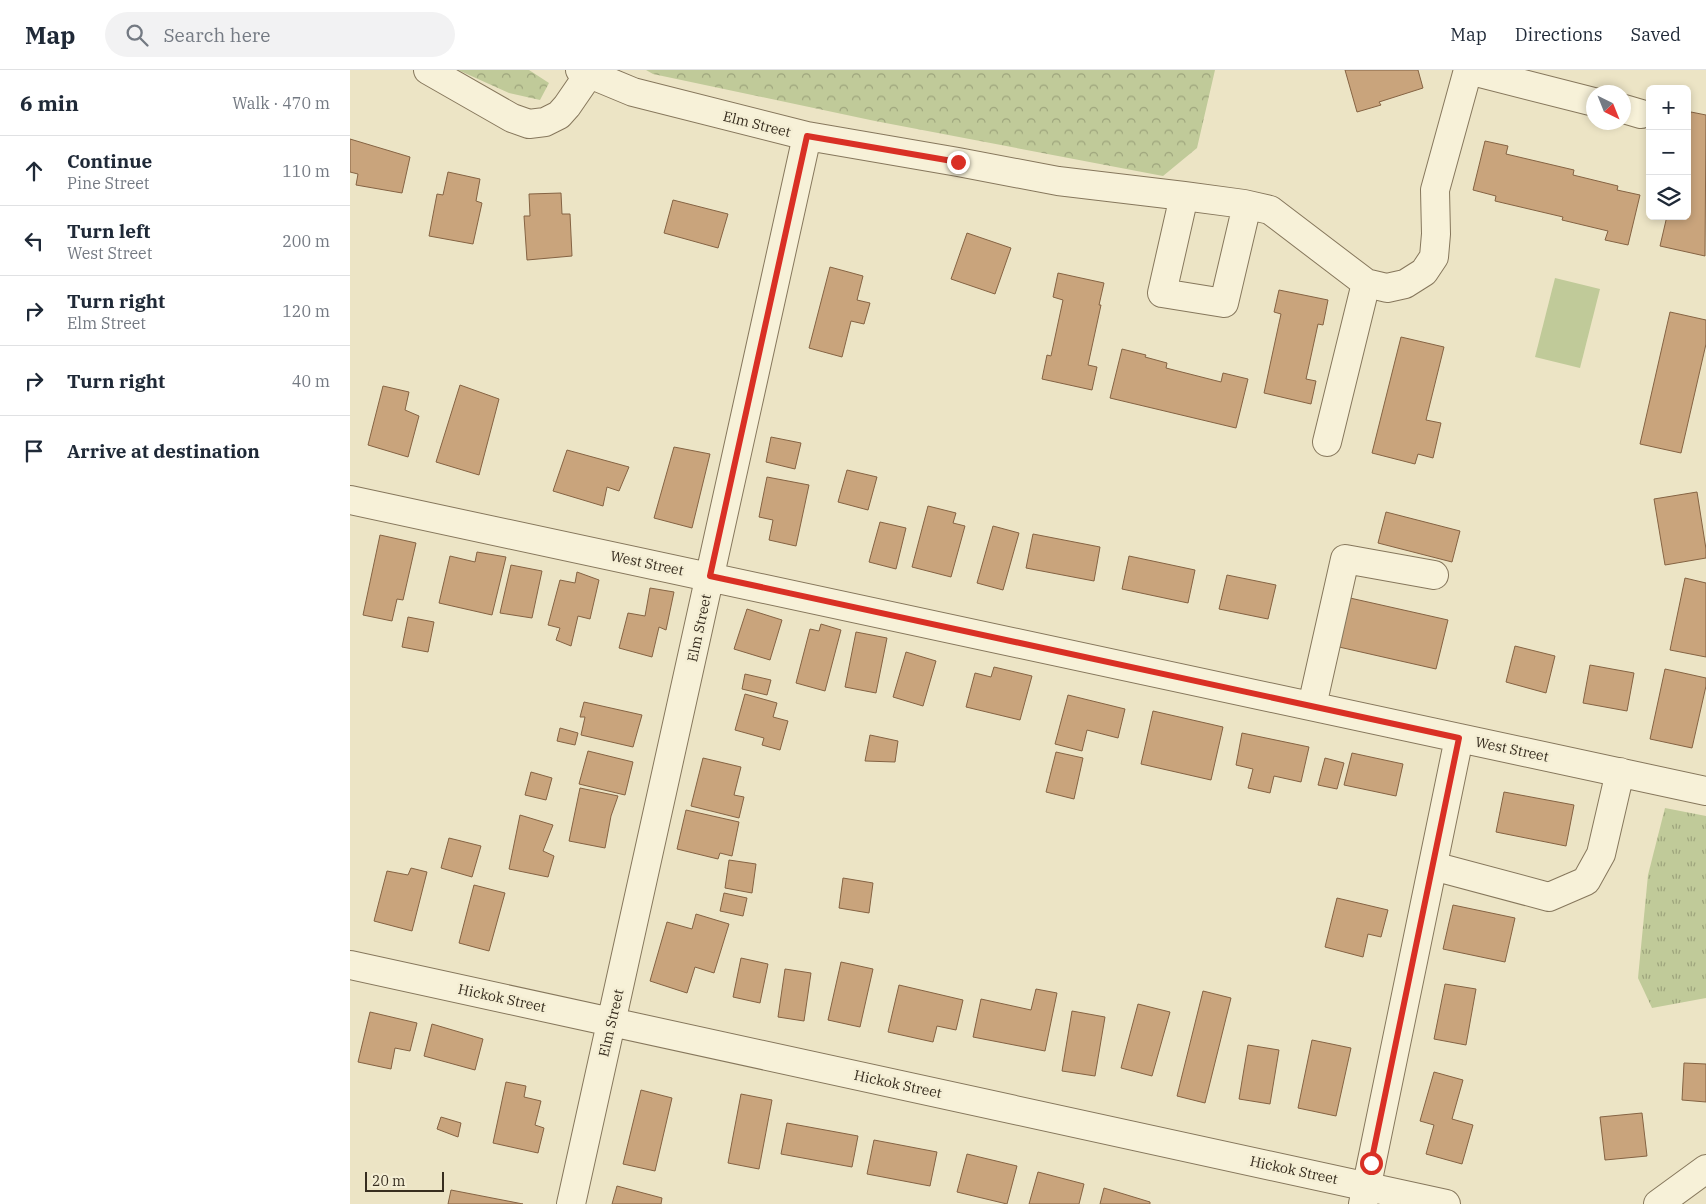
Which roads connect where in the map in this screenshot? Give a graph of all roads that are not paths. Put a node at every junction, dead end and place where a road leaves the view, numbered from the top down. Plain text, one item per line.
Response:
1 (428, 70) edge
2 (585, 72) edge
3 (1586, 100) edge
4 (807, 136) junction
5 (1184, 196) junction
6 (1247, 205) junction
7 (1366, 283) junction
8 (1328, 442) dead end
9 (350, 500) edge
10 (1434, 575) dead end
11 (710, 576) junction
12 (1312, 706) junction
13 (1459, 738) junction
14 (1620, 772) junction
15 (1706, 791) edge
16 (1433, 866) junction
17 (350, 965) edge
18 (611, 1022) junction
19 (1706, 1170) edge
20 (1365, 1195) edge
21 (571, 1204) edge
22 (1446, 1204) edge
23 (1658, 1204) edge

1 - 2 street
2 - 4 street, Elm Street
3 - 7 street
4 - 5 street
4 - 11 street, Elm Street
5 - 6 street
5 - 6 street
6 - 7 street
7 - 8 street
9 - 11 street, West Street
10 - 12 street
11 - 12 street, West Street
11 - 18 street, Elm Street
12 - 13 street, West Street
13 - 14 street, West Street
13 - 16 street
14 - 15 street, West Street
14 - 16 street
16 - 20 street
17 - 18 street, Hickok Street
18 - 20 street, Hickok Street
18 - 21 street, Elm Street
19 - 23 street
20 - 22 street, Hickok Street

